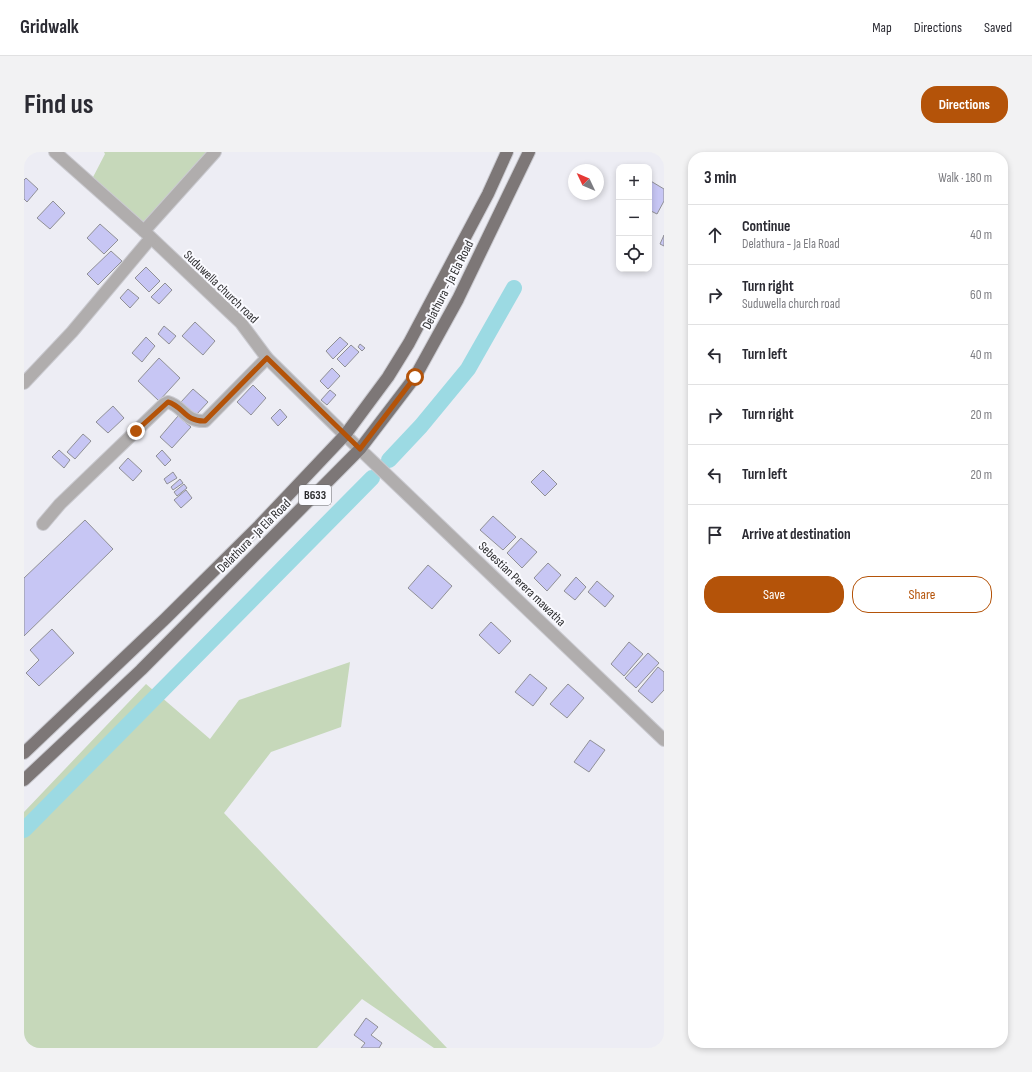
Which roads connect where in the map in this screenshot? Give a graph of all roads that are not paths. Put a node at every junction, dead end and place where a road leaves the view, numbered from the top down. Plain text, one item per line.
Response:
1 (55, 152) edge
2 (215, 152) edge
3 (507, 152) edge
4 (529, 152) edge
5 (147, 235) junction
6 (267, 358) junction
7 (24, 383) edge
8 (345, 435) junction
9 (360, 449) junction
10 (43, 524) dead end
11 (664, 740) edge
12 (24, 754) edge
13 (24, 780) edge

1 - 5 street, Suduwella church road
2 - 5 street
3 - 8 main road, Delathura - Ja Ela Road / B633
4 - 9 main road, Delathura - Ja Ela Road / B633
5 - 6 street, Suduwella church road
5 - 7 street
6 - 8 street, Suduwella church road
6 - 10 street
8 - 9 street, Suduwella church road
8 - 12 main road, Delathura - Ja Ela Road / B633
9 - 11 street, Sebestian Perera mawatha
9 - 13 main road, Delathura - Ja Ela Road / B633

